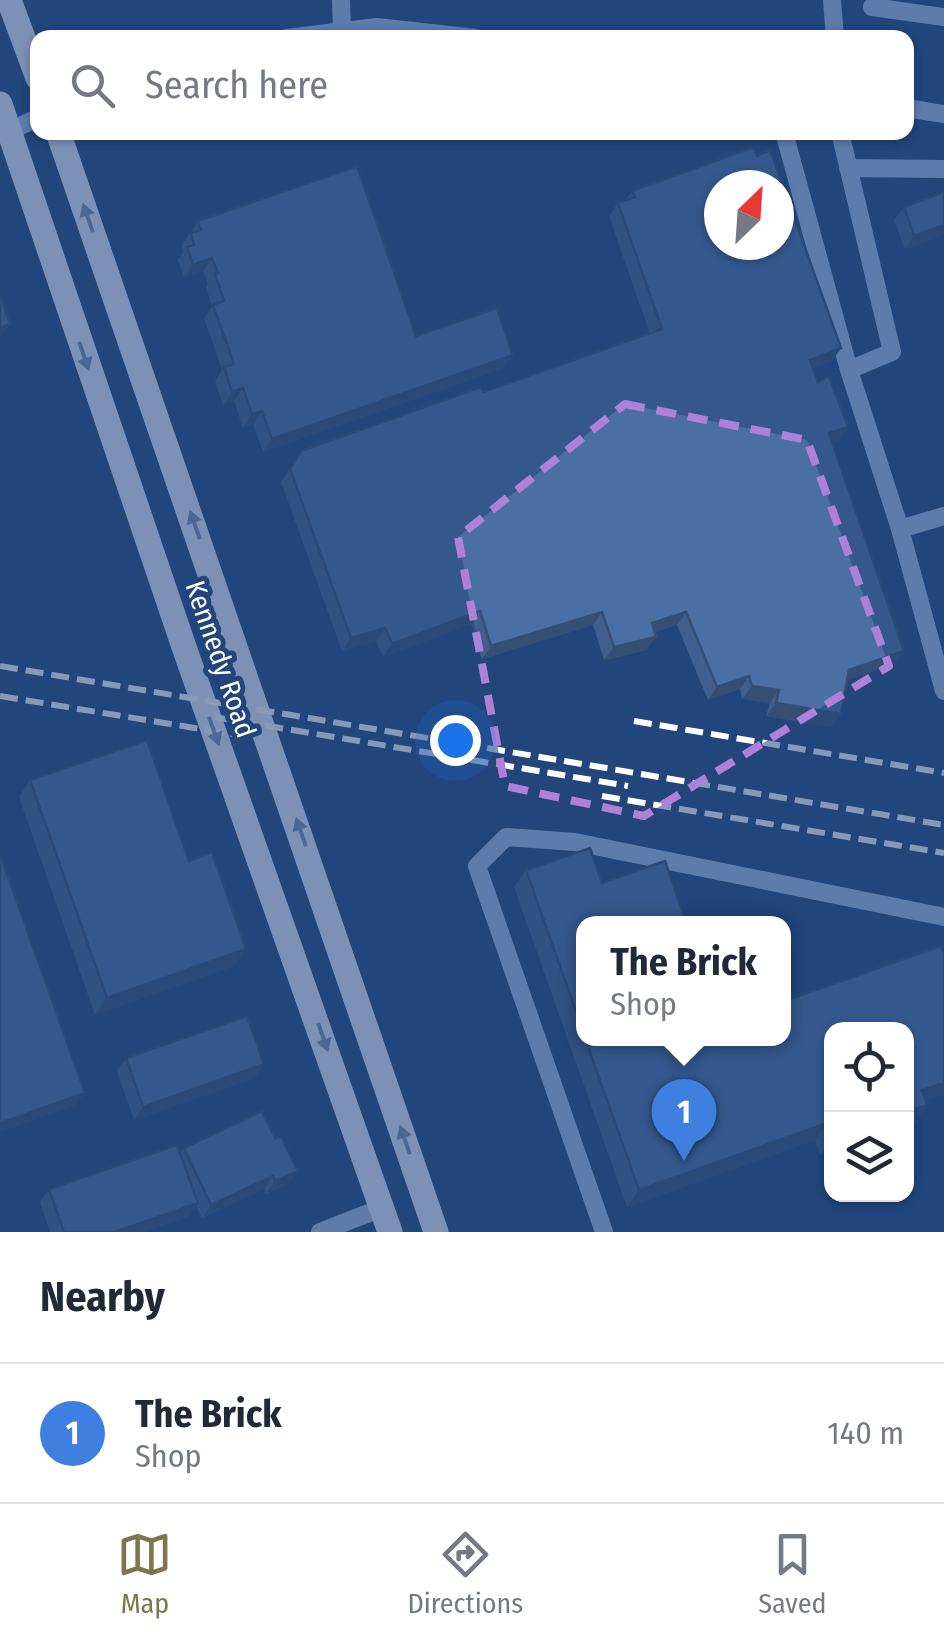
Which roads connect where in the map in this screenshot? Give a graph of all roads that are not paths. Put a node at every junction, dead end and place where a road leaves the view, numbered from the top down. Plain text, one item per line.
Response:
1 (9, 0) edge
2 (341, 0) edge
3 (832, 0) edge
4 (872, 7) dead end
5 (944, 18) edge
6 (342, 30) edge
7 (349, 30) edge
8 (410, 30) edge
9 (834, 30) edge
10 (30, 56) edge
11 (0, 104) edge
12 (914, 109) edge
13 (944, 114) edge
14 (30, 122) edge
15 (4, 133) edge
16 (61, 140) edge
17 (786, 140) edge
18 (842, 140) edge
19 (848, 168) junction
20 (944, 169) edge
21 (849, 370) junction
22 (944, 516) edge
23 (900, 530) junction
24 (944, 691) edge
25 (944, 917) edge
26 (386, 1220) edge
27 (344, 1227) edge
28 (320, 1232) edge
29 (436, 1232) edge
30 (604, 1232) edge

1 - 10 main road
2 - 6 street
3 - 9 street
4 - 5 street
7 - 8 street
11 - 15 main road, Kennedy Road
12 - 13 street
14 - 15 street
15 -> 26 main road, Kennedy Road
29 -> 16 main road, Kennedy Road
17 - 21 street
18 - 19 street
19 - 20 street
19 - 21 street
21 - 23 street
22 - 23 street
23 - 24 street
25 - 30 street
26 - 27 street
27 - 28 street

